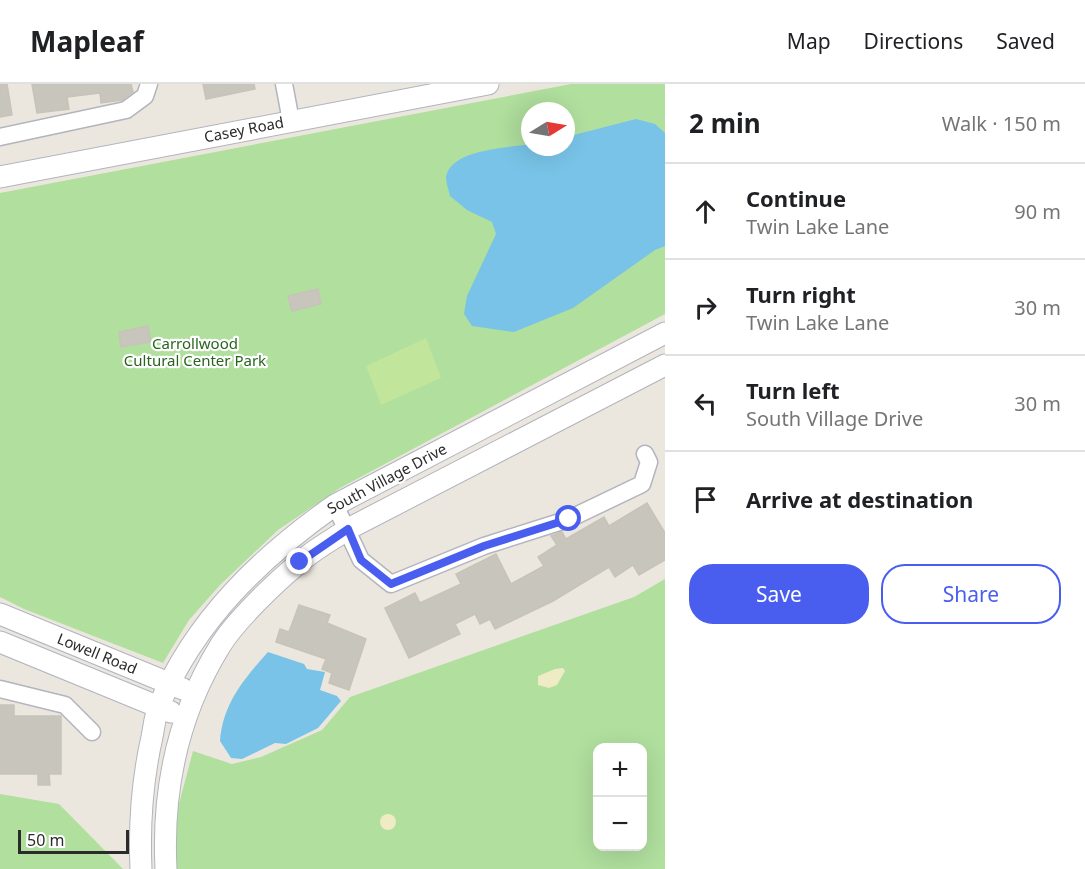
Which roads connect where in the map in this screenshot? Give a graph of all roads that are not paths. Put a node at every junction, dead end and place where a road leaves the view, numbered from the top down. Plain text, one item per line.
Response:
1 (149, 84) edge
2 (284, 84) edge
3 (488, 84) edge
4 (291, 121) junction
5 (0, 137) edge
6 (0, 177) edge
7 (665, 333) edge
8 (665, 365) edge
9 (645, 454) dead end
10 (335, 505) junction
11 (348, 529) junction
12 (0, 614) edge
13 (0, 642) edge
14 (170, 683) junction
15 (0, 689) edge
16 (195, 694) junction
17 (158, 707) junction
18 (186, 718) junction
19 (92, 732) dead end
20 (141, 869) edge
21 (166, 869) edge

1 - 5 street
2 - 4 street
3 - 4 street, Casey Road
4 - 6 street, Casey Road
7 - 10 street, South Village Drive
8 - 11 street, South Village Drive
9 - 11 street
10 - 11 street
10 - 14 street, South Village Drive
11 - 16 street, South Village Drive
12 - 14 street, Lowell Road
13 - 17 street, Lowell Road
14 - 16 street, Lowell Road
14 - 17 street, South Village Drive
15 - 19 street
16 - 18 street, South Village Drive
17 - 18 street, Lowell Road
17 - 20 street, South Village Drive
18 - 21 street, South Village Drive

